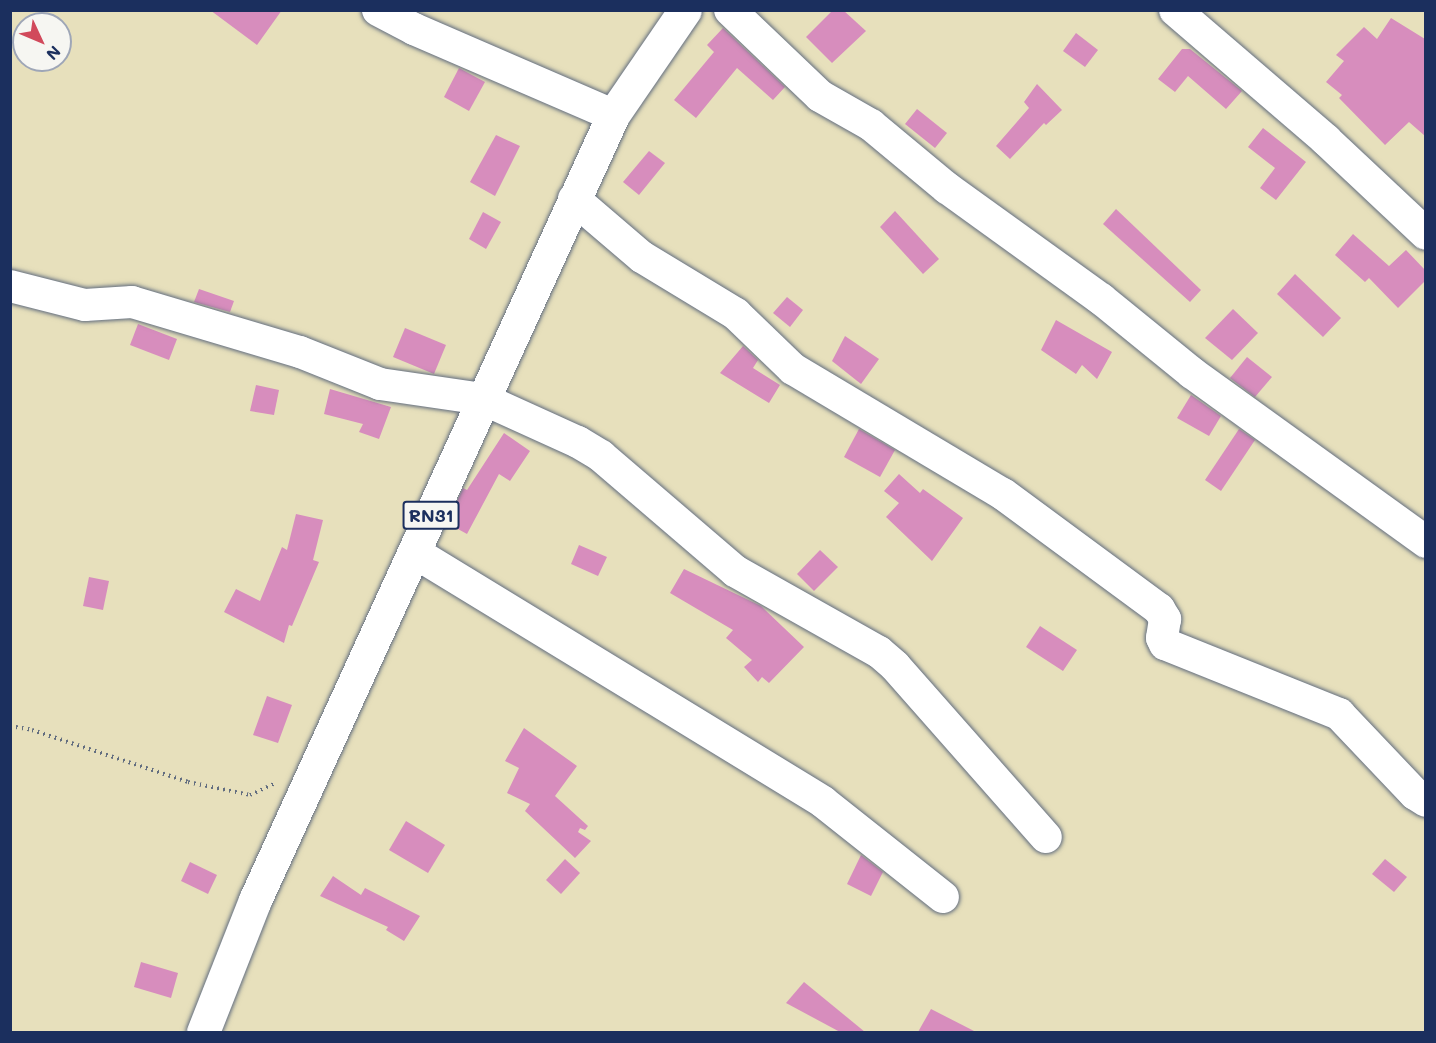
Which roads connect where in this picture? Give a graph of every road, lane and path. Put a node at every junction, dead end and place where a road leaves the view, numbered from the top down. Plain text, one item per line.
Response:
1 (378, 10) edge
2 (685, 10) edge
3 (730, 10) edge
4 (1175, 10) edge
5 (613, 115) junction
6 (574, 199) junction
7 (1425, 234) edge
8 (10, 286) edge
9 (483, 399) junction
10 (1425, 542) edge
11 (414, 552) junction
12 (10, 726) edge
13 (317, 764) junction
14 (1425, 801) edge
15 (1046, 837) dead end
16 (943, 897) dead end
17 (203, 1032) edge

1 - 5 street
2 - 5 main road, RN31
3 - 10 street
4 - 7 street
5 - 6 main road, RN31
6 - 9 main road, RN31
6 - 14 street
8 - 9 street
9 - 11 main road, RN31
9 - 15 street
11 - 13 main road, RN31
11 - 16 street
12 - 13 path
13 - 17 main road, RN31

